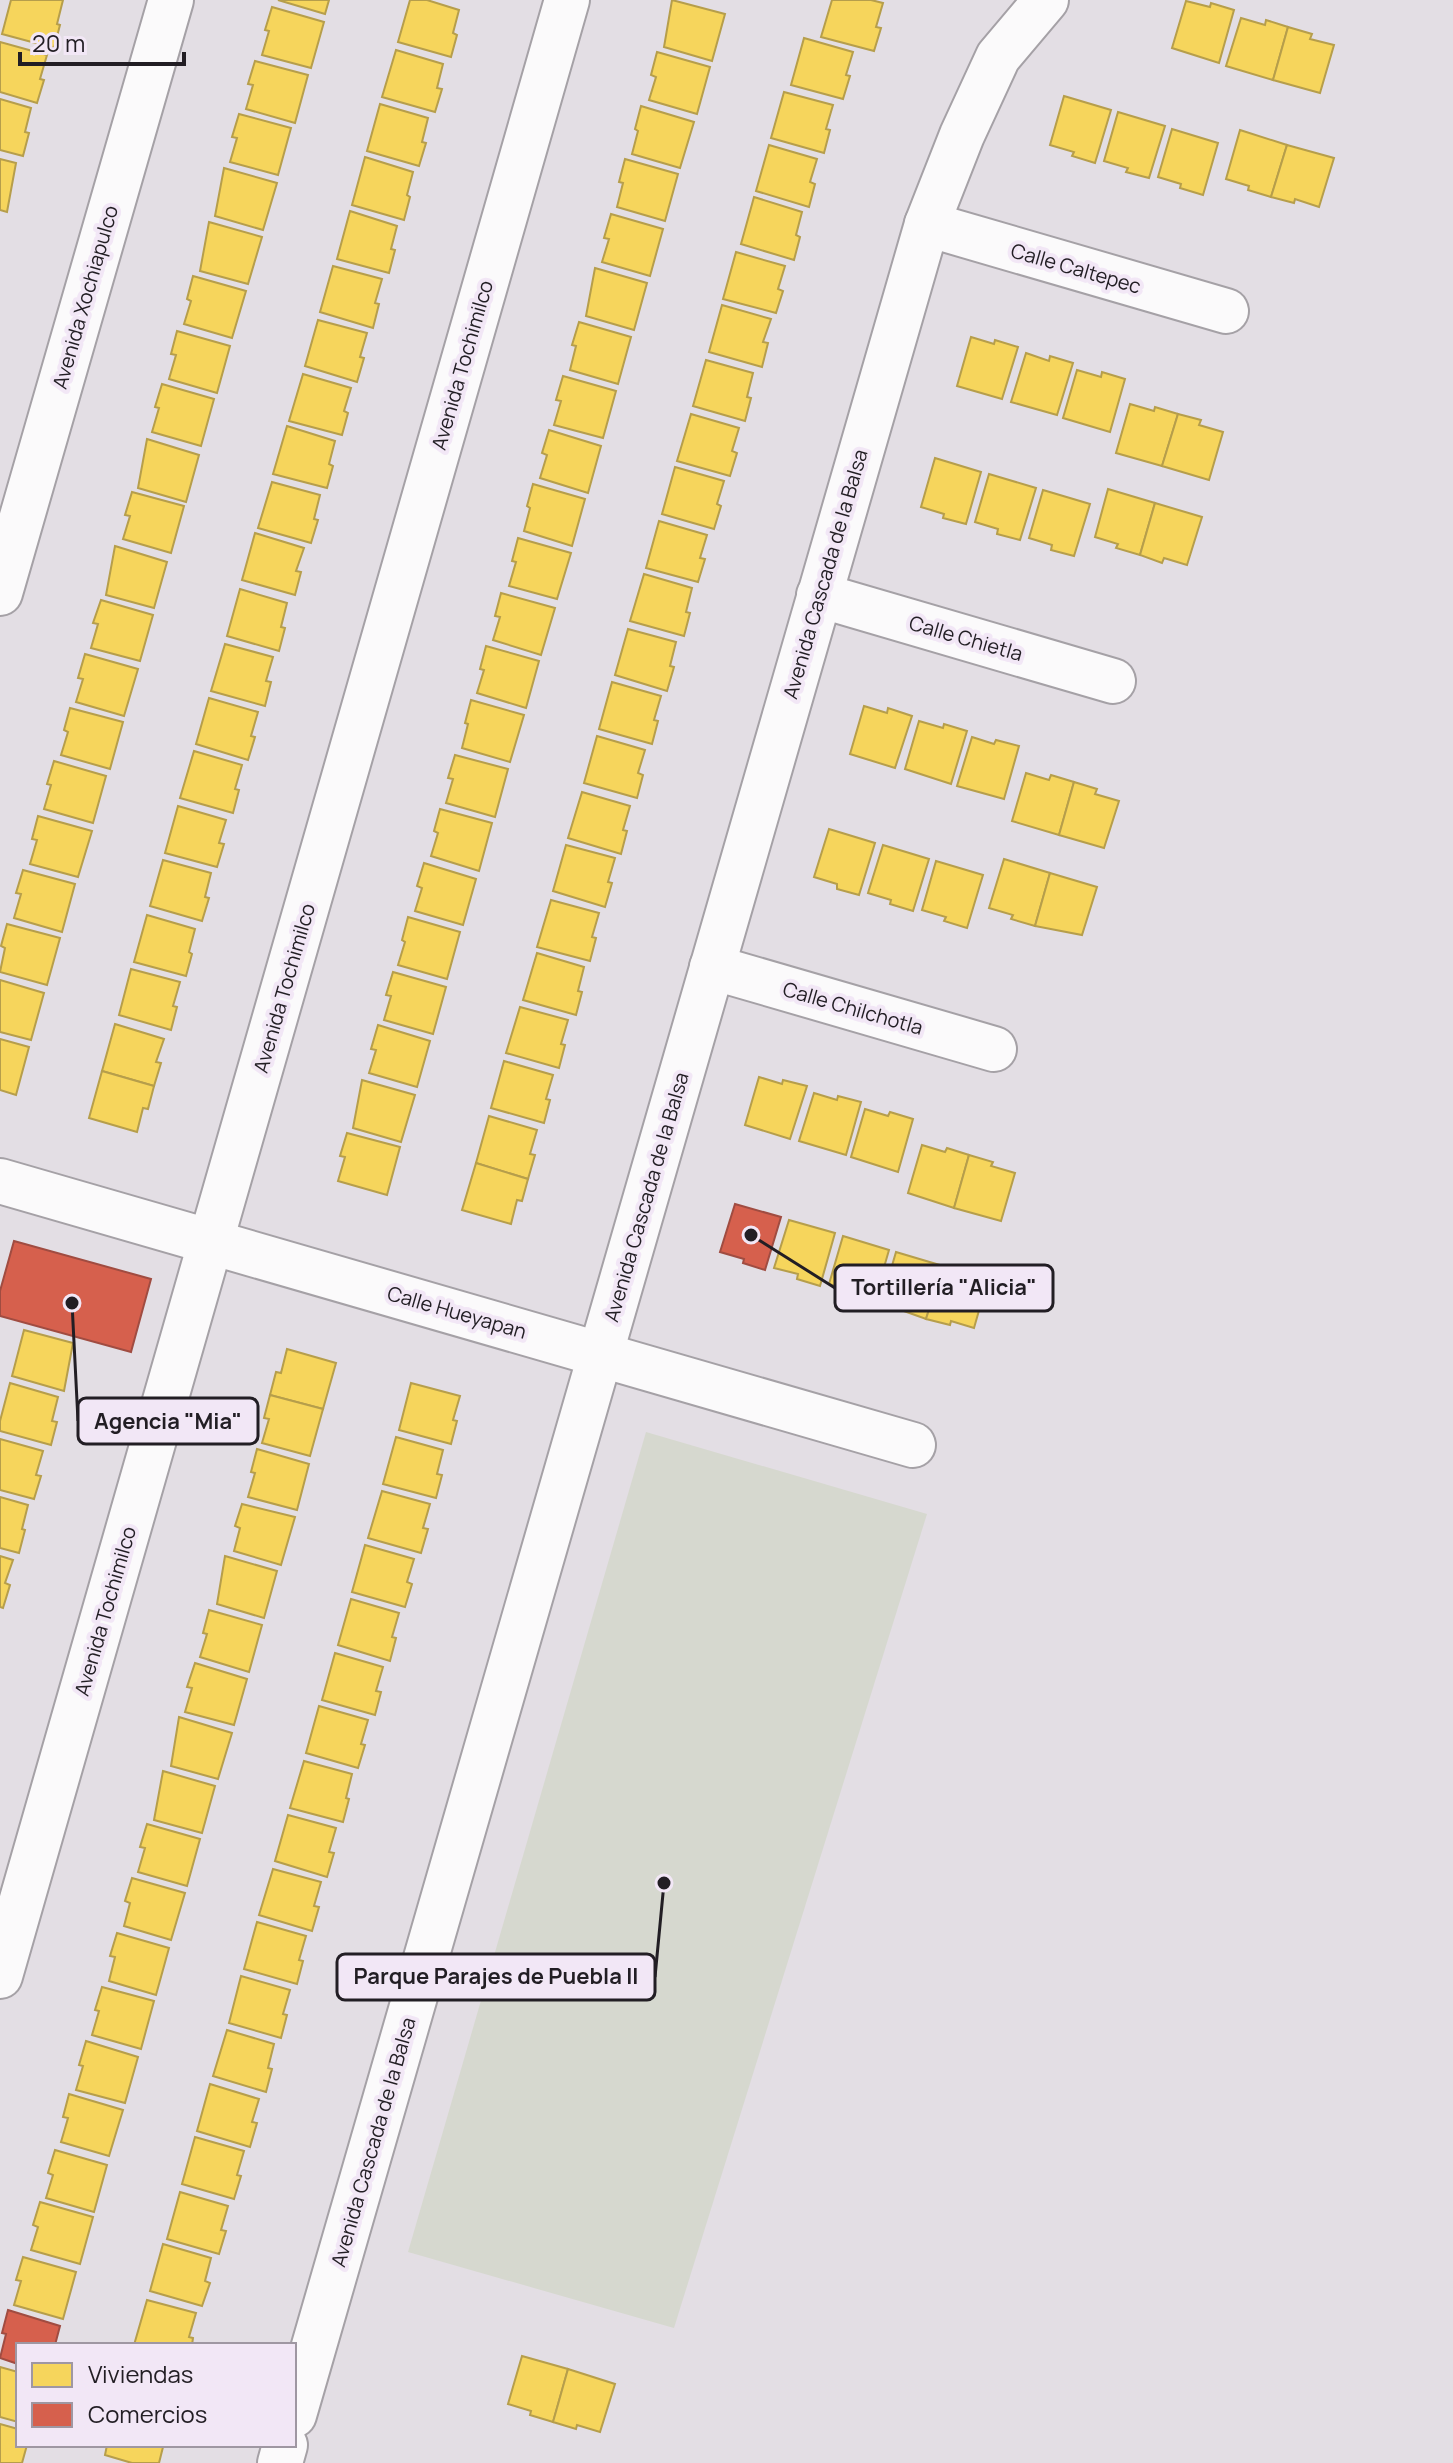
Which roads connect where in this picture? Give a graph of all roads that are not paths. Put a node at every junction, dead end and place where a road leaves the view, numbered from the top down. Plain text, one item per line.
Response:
1 (171, 0) edge
2 (567, 0) edge
3 (1046, 0) edge
4 (927, 224) junction
5 (1226, 311) dead end
6 (0, 593) edge
7 (819, 595) junction
8 (1113, 681) dead end
9 (712, 967) junction
10 (994, 1049) dead end
11 (0, 1181) edge
12 (211, 1240) junction
13 (601, 1353) junction
14 (913, 1445) dead end
15 (0, 1976) edge
16 (296, 2408) edge

1 - 6 street, Avenida Xochiapulco
2 - 12 street, Avenida Tochimilco
3 - 4 street, Avenida Cascada de la Balsa
4 - 5 street, Calle Caltepec
4 - 7 street, Avenida Cascada de la Balsa
7 - 8 street, Calle Chietla
7 - 9 street, Avenida Cascada de la Balsa
9 - 10 street, Calle Chilchotla
9 - 13 street, Avenida Cascada de la Balsa
11 - 12 street, Calle Hueyapan
12 - 13 street, Calle Hueyapan
12 - 15 street, Avenida Tochimilco
13 - 14 street, Calle Hueyapan
13 - 16 street, Avenida Cascada de la Balsa

